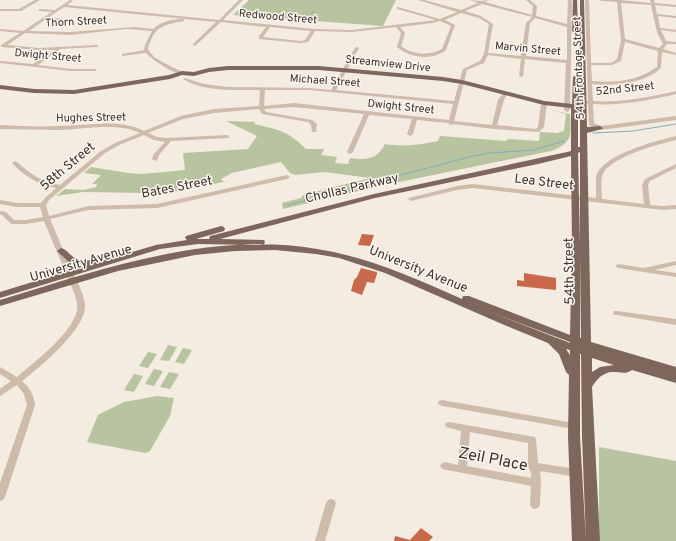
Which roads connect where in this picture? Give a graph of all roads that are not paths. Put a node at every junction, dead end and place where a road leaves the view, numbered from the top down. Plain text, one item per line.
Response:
1 (38, 0) edge
2 (241, 0) edge
3 (420, 0) edge
4 (472, 0) edge
5 (486, 0) edge
6 (528, 0) edge
7 (570, 0) edge
8 (575, 0) edge
9 (582, 0) edge
10 (587, 0) edge
11 (602, 0) edge
12 (71, 1) dead end
13 (620, 1) junction
14 (481, 2) junction
15 (652, 2) edge
16 (63, 6) junction
17 (676, 6) edge
18 (398, 8) dead end
19 (0, 10) edge
20 (40, 10) dead end
21 (55, 11) junction
22 (461, 12) junction
23 (656, 15) junction
24 (534, 17) junction
25 (676, 17) edge
26 (45, 18) junction
27 (195, 19) junction
28 (441, 20) junction
29 (72, 21) dead end
30 (220, 21) junction
31 (270, 25) junction
32 (397, 26) junction
33 (570, 26) junction
34 (659, 29) junction
35 (0, 30) edge
36 (154, 30) junction
37 (314, 30) junction
38 (676, 31) edge
39 (24, 32) junction
40 (623, 40) junction
41 (664, 42) junction
42 (676, 44) edge
43 (195, 45) dead end
44 (96, 46) dead end
45 (2, 47) edge
46 (58, 48) junction
47 (357, 48) dead end
48 (660, 50) junction
49 (147, 51) junction
50 (486, 54) junction
51 (676, 54) edge
52 (124, 55) dead end
53 (523, 57) junction
54 (0, 62) edge
55 (569, 62) junction
56 (589, 64) junction
57 (34, 66) junction
58 (94, 70) dead end
59 (344, 72) junction
60 (183, 76) junction
61 (521, 76) dead end
62 (590, 82) junction
63 (461, 85) junction
64 (0, 87) edge
65 (263, 88) junction
66 (0, 91) edge
67 (333, 91) junction
68 (676, 92) edge
69 (41, 93) junction
70 (503, 96) junction
71 (456, 103) junction
72 (543, 106) junction
73 (575, 106) junction
74 (585, 106) junction
75 (260, 107) junction
76 (567, 108) junction
77 (367, 114) junction
78 (676, 118) edge
79 (415, 119) junction
80 (451, 123) junction
81 (0, 127) edge
82 (494, 127) junction
83 (600, 128) junction
84 (314, 131) dead end
85 (144, 132) junction
86 (583, 132) junction
87 (410, 134) dead end
88 (227, 137) dead end
89 (676, 138) edge
90 (170, 141) junction
91 (584, 148) junction
92 (575, 151) junction
93 (350, 152) dead end
94 (556, 157) junction
95 (156, 159) dead end
96 (575, 162) junction
97 (15, 163) dead end
98 (676, 166) edge
99 (287, 177) dead end
100 (60, 186) junction
101 (411, 199) dead end
102 (580, 199) junction
103 (599, 201) junction
104 (0, 202) edge
105 (43, 205) junction
106 (647, 206) junction
107 (676, 207) edge
108 (0, 213) edge
109 (46, 217) junction
110 (249, 228) junction
111 (198, 241) junction
112 (245, 241) junction
113 (148, 250) junction
114 (60, 251) junction
115 (138, 262) junction
116 (107, 263) junction
117 (676, 263) edge
118 (576, 266) junction
119 (618, 266) dead end
120 (644, 269) junction
121 (676, 275) edge
122 (72, 277) junction
123 (585, 278) junction
124 (0, 295) edge
125 (0, 303) edge
126 (617, 313) dead end
127 (676, 322) edge
128 (543, 337) junction
129 (574, 344) junction
130 (587, 348) junction
131 (0, 370) edge
132 (676, 370) edge
133 (646, 371) junction
134 (676, 379) edge
135 (18, 381) junction
136 (574, 382) junction
137 (588, 385) junction
138 (0, 393) edge
139 (442, 403) dead end
140 (449, 425) dead end
141 (574, 426) junction
142 (466, 428) junction
143 (445, 466) dead end
144 (533, 466) junction
145 (462, 469) junction
146 (576, 473) junction
147 (536, 483) junction
148 (0, 497) edge
149 (331, 503) dead end
150 (535, 505) dead end
151 (320, 541) edge
152 (579, 541) edge
153 (593, 541) edge

1 - 19 street
2 - 30 street
3 - 22 street
4 - 14 street
5 - 14 street, Redwood Street
6 - 24 street
7 - 33 street, 54th Frontage Street
8 - 73 main road, 54th Street
9 - 74 main road, 54th Street
10 - 56 street, 54th Frontage Street
11 - 13 street
12 - 16 street
13 - 15 street
13 - 40 street
14 - 22 street, Redwood Street
14 - 24 street
15 - 17 street
15 - 23 street
16 - 21 street
16 - 27 street, Redwood Street
18 - 28 street
20 - 21 street
21 - 26 street
22 - 28 street, Redwood Street
22 - 50 street
23 - 25 street
23 - 34 street
24 - 33 street
24 - 53 street
26 - 29 street
26 - 39 street
27 - 30 street, Redwood Street
27 - 36 street
28 - 32 street, Redwood Street
28 - 32 street
30 - 31 street, Redwood Street
30 - 43 street
31 - 37 street, Redwood Street
31 - 37 street
32 - 37 street, Redwood Street
33 - 55 street, 54th Frontage Street
34 - 38 street
34 - 41 street
35 - 39 street, Thorn Street
36 - 39 street, Thorn Street
36 - 49 street
39 - 45 street
40 - 48 street
40 - 56 street
41 - 42 street
41 - 48 street
44 - 46 street
45 - 46 street
46 - 57 street
47 - 59 street
48 - 51 street
48 - 62 street
49 - 52 street
49 - 60 street, Michael Street
50 - 53 street, Marvin Street
50 - 63 street
53 - 55 street, Marvin Street
53 - 61 street
54 - 57 street, Dwight Street
55 - 76 street, 54th Frontage Street
56 - 62 street, 54th Frontage Street
57 - 58 street, Dwight Street
59 - 60 main road, Streamview Drive
59 - 63 main road, Streamview Drive
59 - 67 street
60 - 65 street, Michael Street
60 - 69 main road, Streamview Drive
62 - 74 street, 54th Frontage Street
63 - 70 main road, Streamview Drive
63 - 71 street
64 - 69 main road, Streamview Drive
65 - 67 street, Michael Street
65 - 75 street
66 - 69 main road, Streamview Drive
67 - 71 street, Michael Street
68 - 74 street, 52nd Street
70 - 72 main road, Streamview Drive
70 - 82 street
71 - 80 street
72 - 76 main road, Streamview Drive
72 - 82 street, Dwight Street
73 - 74 main road, Streamview Drive
73 - 76 main road, Streamview Drive
73 - 92 main road, 54th Street
74 - 83 street, 54th Frontage Street
74 - 86 main road, 54th Street
75 - 77 street, Dwight Street
75 - 84 street
75 - 85 street, 58th Street
77 - 79 street, Dwight Street
77 - 93 street
78 - 83 street
79 - 80 street, Dwight Street
79 - 87 street
80 - 82 street, Dwight Street
81 - 85 street, Hughes Street
83 - 86 main road
85 - 90 street, Hughes Street
85 - 100 street, 58th Street
86 - 91 main road, 54th Street
88 - 90 street, Hughes Street
89 - 103 street
90 - 95 street
91 - 92 main road, Chollas Parkway
91 - 102 main road, 54th Street
92 - 94 main road, Chollas Parkway
92 - 96 main road, 54th Street
92 - 113 main road, Chollas Parkway
94 - 96 main road
94 - 110 main road, Chollas Parkway
96 - 102 main road, 54th Street
97 - 100 street
98 - 106 street
99 - 109 street, Bates Street
100 - 105 street, 58th Street
101 - 102 street, Lea Street
102 - 103 street, Lea Street
102 - 118 main road, 54th Street
102 - 123 main road, 54th Street
103 - 106 street, Lea Street
104 - 105 street
105 - 109 street, 58th Street
106 - 107 street, Lea Street
108 - 109 street, Bates Street
109 - 114 street, 58th Street
110 - 111 main road, Chollas Parkway
110 - 112 main road
111 - 112 main road, University Avenue
111 - 113 main road, University Avenue
111 - 115 main road, Chollas Parkway
112 - 129 main road, University Avenue
113 - 116 main road, University Avenue
114 - 116 main road
114 - 122 street, 58th Street
115 - 122 main road, University Avenue
115 - 128 main road, University Avenue
116 - 122 main road, University Avenue
117 - 120 street
118 - 123 main road
118 - 129 main road, 54th Street
119 - 120 street
120 - 121 street
122 - 124 main road, University Avenue
122 - 125 main road, University Avenue
122 - 135 street, 58th Street
123 - 130 main road, 54th Street
126 - 127 street
128 - 129 main road, University Avenue
128 - 136 main road
129 - 130 main road, University Avenue
129 - 136 main road, 54th Street
130 - 132 main road, University Avenue
130 - 133 main road, University Avenue
130 - 137 main road, 54th Street
131 - 135 street
133 - 134 main road, University Avenue
133 - 137 main road
135 - 138 street, 58th Street
135 - 148 street
136 - 141 main road, 54th Street
137 - 153 main road, 54th Street
139 - 141 street
140 - 142 street
141 - 146 main road, 54th Street
142 - 144 street
142 - 145 street
143 - 145 street, Zeil Place
144 - 146 street
144 - 147 street
145 - 147 street, Zeil Place
146 - 152 main road, 54th Street
147 - 150 street
149 - 151 street

